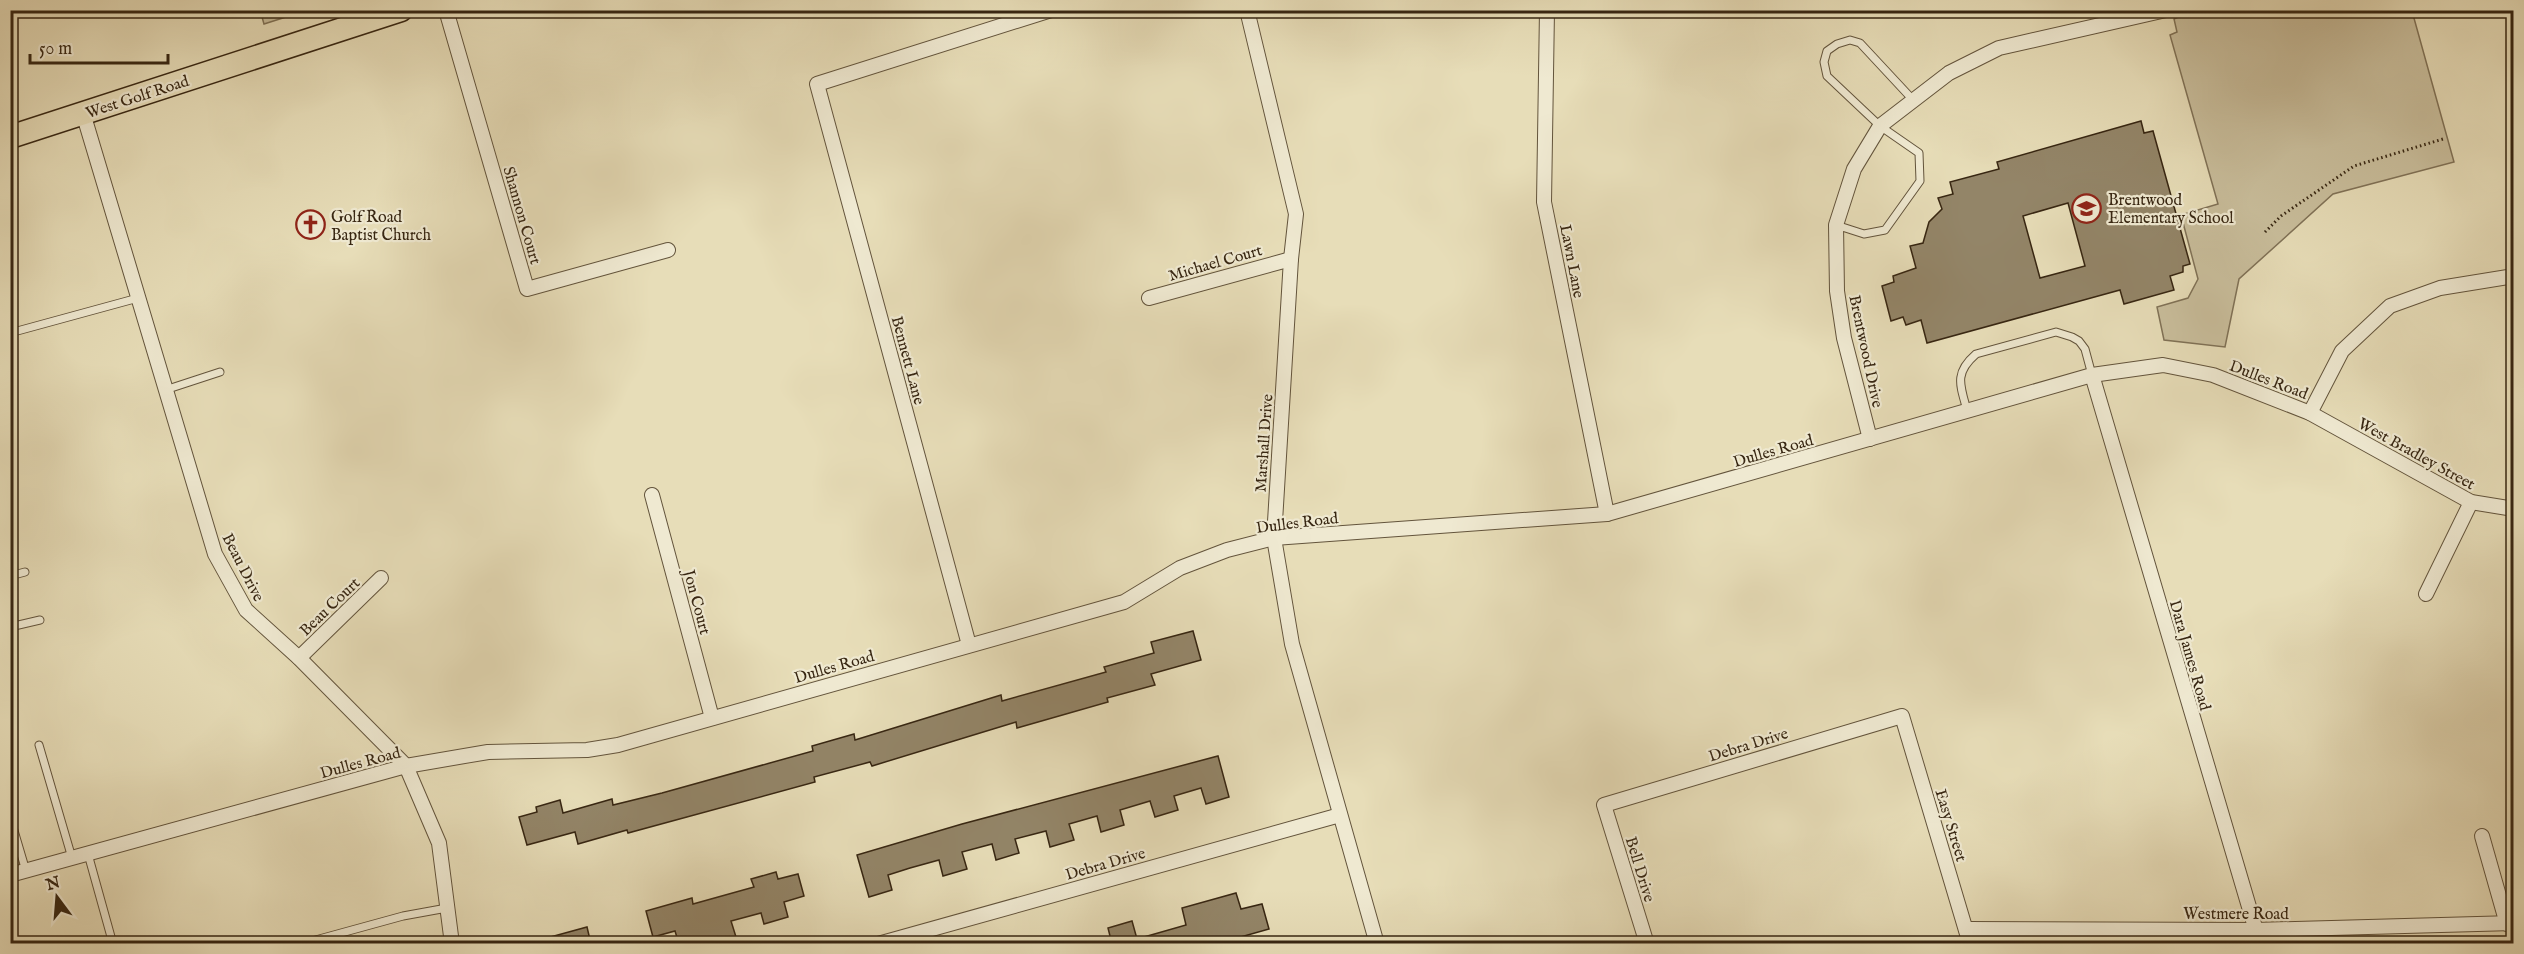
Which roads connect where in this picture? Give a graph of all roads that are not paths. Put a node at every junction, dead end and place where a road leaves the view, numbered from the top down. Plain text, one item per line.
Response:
1 (401, 10) edge
2 (446, 10) edge
3 (1051, 10) edge
4 (1246, 10) edge
5 (1547, 10) edge
6 (2166, 10) edge
7 (1914, 101) junction
8 (83, 113) junction
9 (1880, 126) junction
10 (10, 137) edge
11 (1836, 225) junction
12 (668, 250) dead end
13 (1291, 259) junction
14 (2514, 276) edge
15 (138, 298) junction
16 (1149, 298) dead end
17 (10, 333) edge
18 (220, 372) dead end
19 (2092, 375) junction
20 (165, 390) junction
21 (1967, 410) junction
22 (2310, 412) junction
23 (1870, 439) junction
24 (651, 495) dead end
25 (2471, 502) junction
26 (2514, 509) edge
27 (1607, 514) junction
28 (1274, 538) junction
29 (25, 572) dead end
30 (10, 576) edge
31 (381, 578) dead end
32 (2426, 594) dead end
33 (40, 620) dead end
34 (10, 627) edge
35 (969, 645) junction
36 (299, 658) junction
37 (1902, 716) joint
38 (712, 718) junction
39 (39, 745) dead end
40 (406, 766) junction
41 (1604, 805) joint
42 (1340, 815) junction
43 (10, 817) edge
44 (2482, 836) dead end
45 (88, 854) junction
46 (72, 858) junction
47 (26, 871) junction
48 (10, 875) edge
49 (447, 908) junction
50 (2510, 923) edge
51 (1966, 929) junction
52 (2255, 930) junction
53 (113, 944) edge
54 (301, 944) edge
55 (452, 944) edge
56 (878, 944) edge
57 (1377, 944) edge
58 (1647, 944) edge
59 (1970, 944) edge
60 (2260, 944) edge

1 - 8 main road, West Golf Road
2 - 12 street, Shannon Court
3 - 35 street, Bennett Lane
4 - 13 street, Marshall Drive
5 - 27 street, Lawn Lane
6 - 7 street, Brentwood Drive
7 - 9 street, Brentwood Drive
7 - 9 lane
8 - 10 main road, West Golf Road
8 - 15 street, Beau Drive
9 - 11 street, Brentwood Drive
9 - 11 lane
11 - 23 street, Brentwood Drive
13 - 16 street, Michael Court
13 - 28 street, Marshall Drive
14 - 22 street, Dulles Road
15 - 17 lane
15 - 20 street, Beau Drive
18 - 20 lane
19 - 21 street, Dulles Road
19 - 21 lane
19 - 22 street, Dulles Road
19 - 52 street, Dara James Road
20 - 36 street, Beau Drive
21 - 23 street, Dulles Road
22 - 25 street, West Bradley Street
23 - 27 street, Dulles Road
24 - 38 street, Jon Court
25 - 26 street, West Bradley Street
25 - 32 street
27 - 28 street, Dulles Road
28 - 35 street, Dulles Road
28 - 42 street, Marshall Drive
29 - 30 lane
31 - 36 street, Beau Court
33 - 34 lane
35 - 38 street, Dulles Road
36 - 40 street, Beau Drive
37 - 41 street, Debra Drive
37 - 51 street, Easy Street
38 - 40 street, Dulles Road
39 - 46 lane
40 - 45 street, Dulles Road
40 - 49 street, Beau Drive
41 - 58 street, Bell Drive
42 - 56 street, Debra Drive
42 - 57 street, Marshall Drive
43 - 47 lane
44 - 50 street, Westmere Road
45 - 46 street, Dulles Road
45 - 53 lane
46 - 47 street, Dulles Road
47 - 48 street, Dulles Road
49 - 54 lane
49 - 55 street, Beau Drive
50 - 52 street, Westmere Road
51 - 52 street, Westmere Road
51 - 59 street, Easy Street
52 - 60 street, Dara James Road

